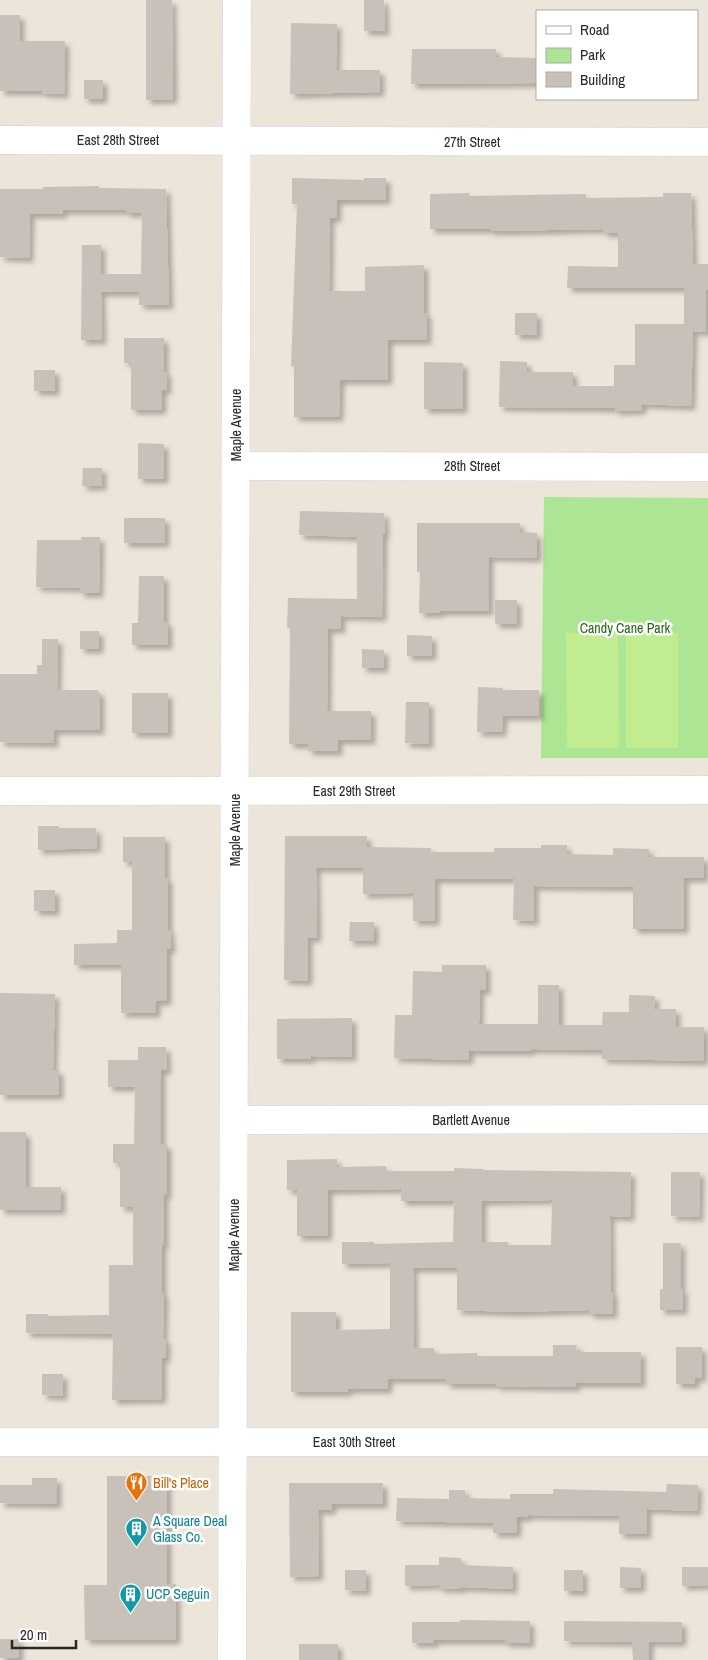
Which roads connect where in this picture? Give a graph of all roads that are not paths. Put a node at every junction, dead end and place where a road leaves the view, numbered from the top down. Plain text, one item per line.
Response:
1 (237, 0) edge
2 (0, 140) edge
3 (236, 141) junction
4 (708, 142) edge
5 (236, 466) junction
6 (708, 467) edge
7 (235, 790) junction
8 (708, 790) edge
9 (0, 791) edge
10 (708, 1119) edge
11 (234, 1120) junction
12 (0, 1442) edge
13 (233, 1442) junction
14 (708, 1442) edge
15 (232, 1660) edge

1 - 3 street, Maple Avenue
2 - 3 street, East 28th Street
3 - 4 street, 27th Street
3 - 5 street, Maple Avenue
5 - 6 street, 28th Street
5 - 7 street, Maple Avenue
7 - 8 street, East 29th Street
7 - 9 street, East 29th Street
7 - 11 street, Maple Avenue
10 - 11 street, Bartlett Avenue
11 - 13 street, Maple Avenue
12 - 13 street, East 30th Street
13 - 14 street, East 30th Street
13 - 15 street, Maple Avenue

